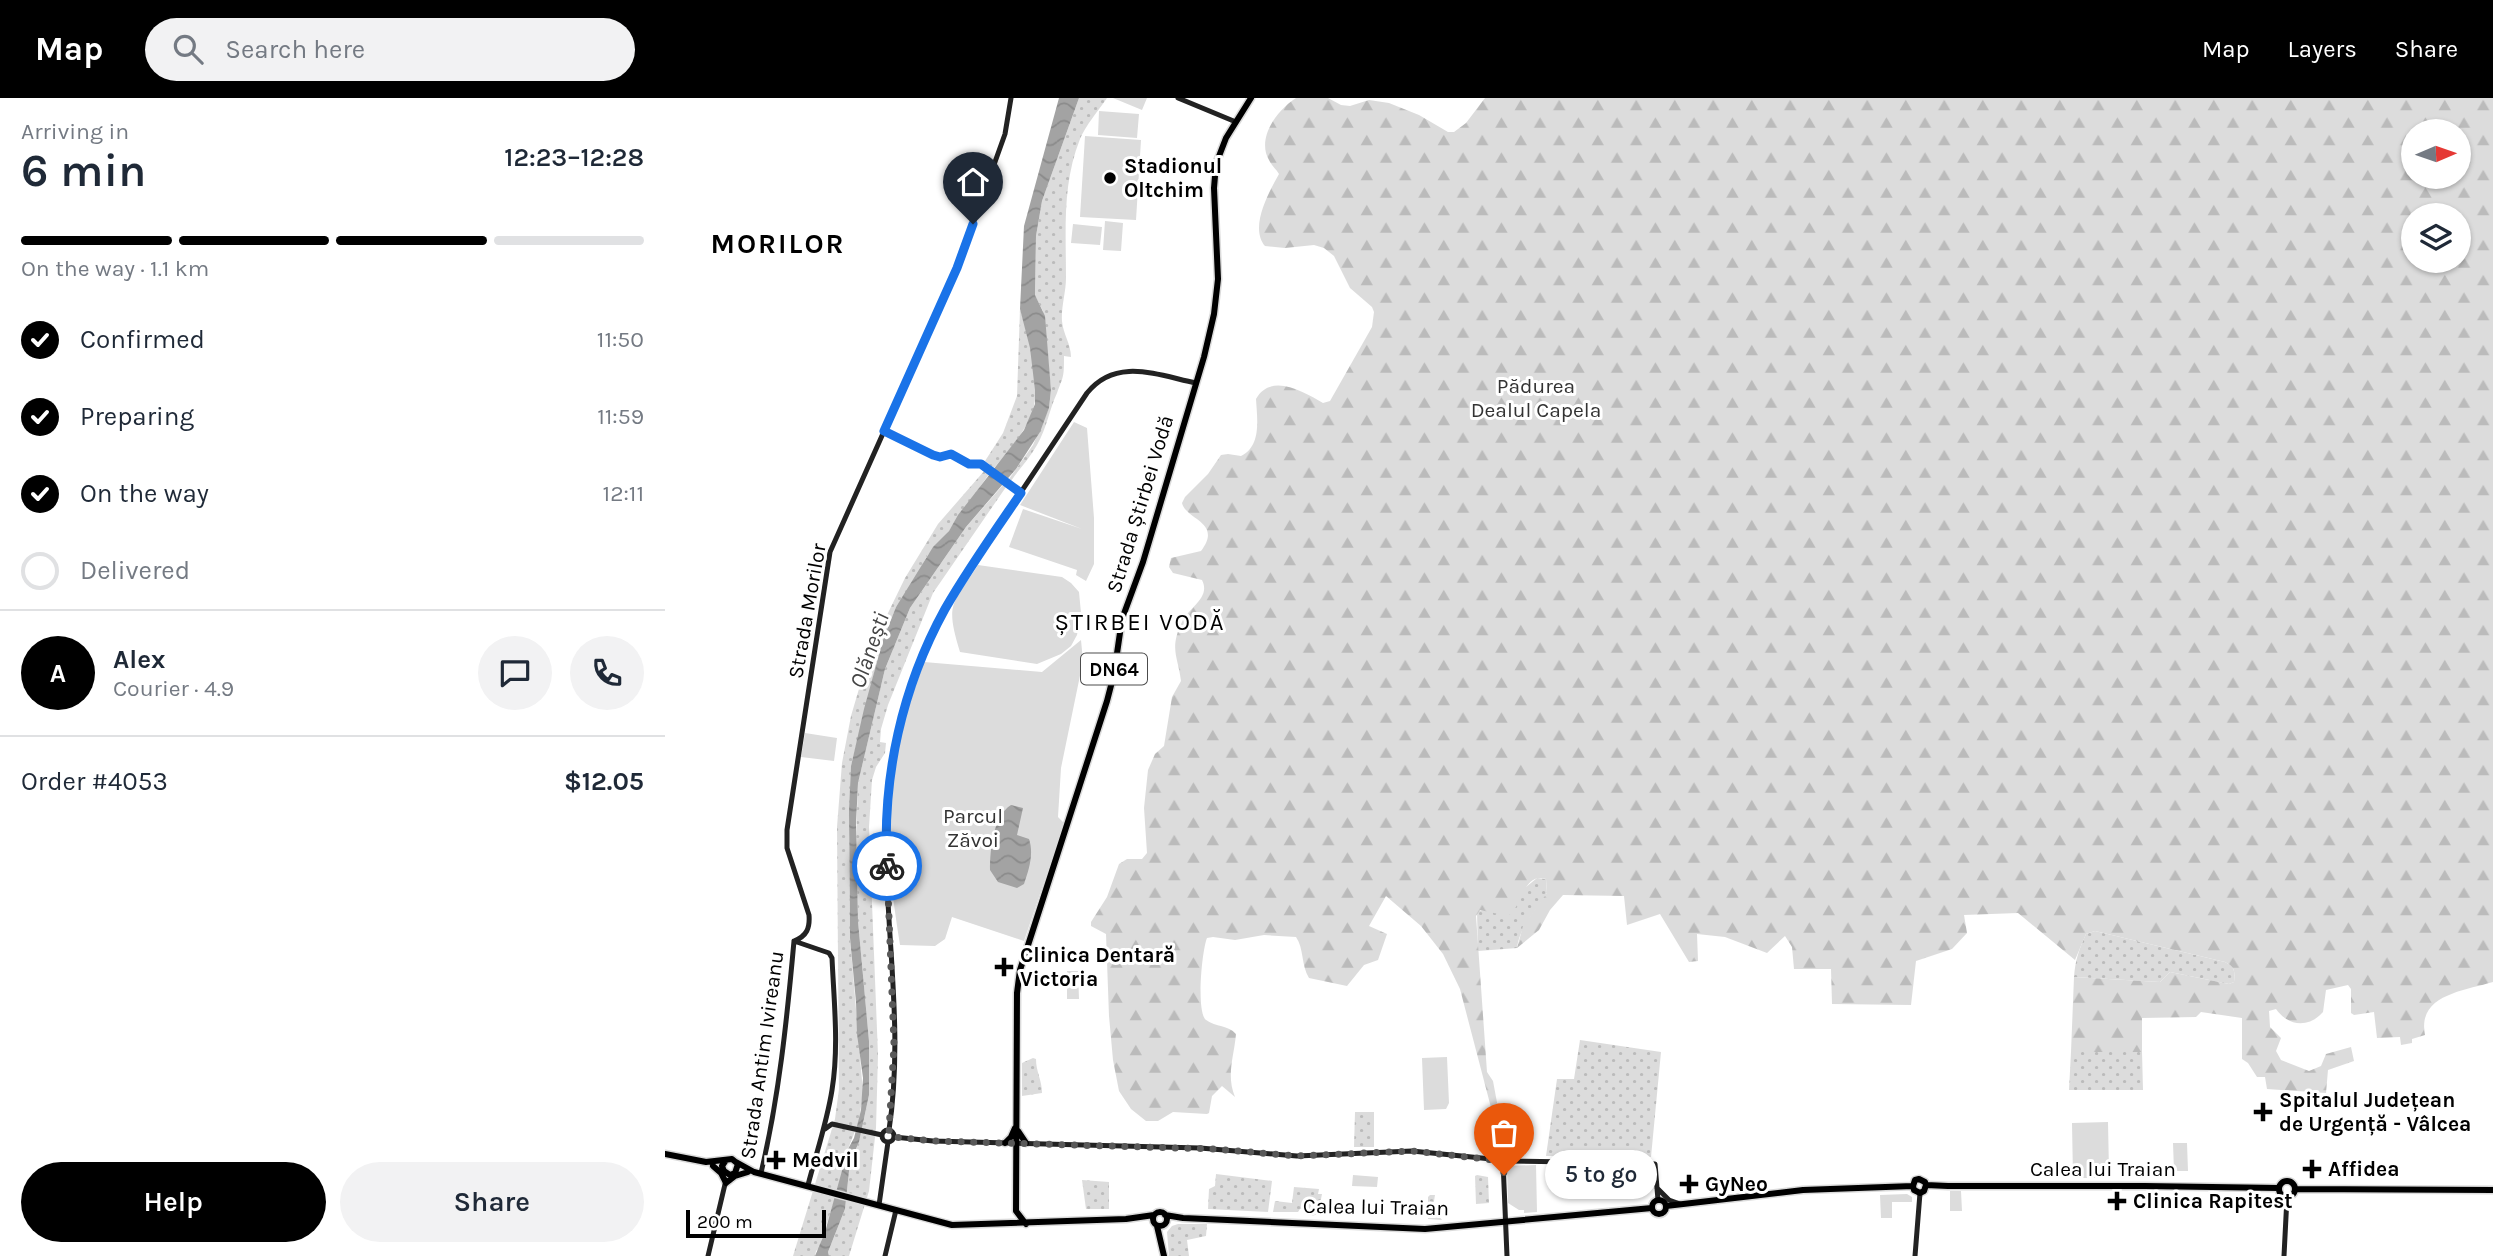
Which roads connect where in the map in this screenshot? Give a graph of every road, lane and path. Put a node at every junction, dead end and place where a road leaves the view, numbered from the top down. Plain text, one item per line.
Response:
1 (1011, 98) edge
2 (1178, 98) edge
3 (1251, 98) edge
4 (1236, 122) junction
5 (1196, 383) junction
6 (884, 431) junction
7 (1018, 491) junction
8 (794, 941) junction
9 (829, 1107) junction
10 (1016, 1122) junction
11 (832, 1124) junction
12 (889, 1130) junction
13 (822, 1132) junction
14 (882, 1135) junction
15 (894, 1137) junction
16 (888, 1142) junction
17 (1005, 1143) junction
18 (1016, 1143) junction
19 (1026, 1143) junction
20 (665, 1154) edge
21 (726, 1160) junction
22 (1503, 1161) junction
23 (706, 1162) junction
24 (736, 1162) junction
25 (713, 1166) junction
26 (754, 1172) junction
27 (729, 1173) junction
28 (726, 1184) junction
29 (808, 1185) junction
30 (1926, 1185) junction
31 (1913, 1186) junction
32 (1657, 1187) junction
33 (2279, 1188) junction
34 (2295, 1189) junction
35 (2493, 1190) edge
36 (1920, 1193) junction
37 (2287, 1197) junction
38 (1658, 1200) junction
39 (1680, 1204) junction
40 (879, 1205) junction
41 (1666, 1206) junction
42 (1652, 1208) junction
43 (896, 1210) junction
44 (1017, 1212) junction
45 (1154, 1215) junction
46 (1165, 1215) junction
47 (1183, 1218) junction
48 (1136, 1219) junction
49 (1506, 1223) junction
50 (1007, 1224) junction
51 (1025, 1224) junction
52 (1160, 1224) junction
53 (708, 1256) edge
54 (885, 1256) edge
55 (1164, 1256) edge
56 (1507, 1256) edge
57 (1915, 1256) edge
58 (2284, 1256) edge

1 - 6 street, Strada Morilor
2 - 4 street
3 - 4 main road, Strada Știrbei Vodă / DN64
4 - 5 main road, Strada Știrbei Vodă / DN64
5 - 7 street
5 - 10 main road, Strada Știrbei Vodă / DN64
6 - 7 street
6 - 8 street, Strada Morilor
7 - 12 street
8 - 9 street
8 - 26 street, Strada Antim Ivireanu
9 - 11 street
9 - 13 street
10 - 17 main road
10 - 18 main road, Strada Știrbei Vodă / DN64
10 - 19 main road
11 - 13 street
11 - 14 street
12 - 14 street
12 - 15 street
13 - 29 street
14 - 16 street
15 - 16 street
15 - 17 street
16 - 40 street
17 - 18 street
18 - 19 street
18 - 44 main road, Strada Știrbei Vodă / DN64
19 - 22 street
20 - 23 main road
21 - 23 main road
21 - 24 main road
21 - 27 main road
22 - 32 street
22 - 49 street
23 - 25 main road
24 - 26 main road
24 - 27 main road
25 - 27 main road
25 - 28 main road
26 - 27 main road
26 - 28 main road
26 - 29 main road
27 - 28 street
28 - 53 street
29 - 40 main road
30 - 31 main road, Calea lui Traian
30 - 33 main road, Calea lui Traian
30 - 36 main road
31 - 36 main road
31 - 39 main road, Calea lui Traian
32 - 38 street
32 - 39 street
33 - 34 main road, Calea lui Traian
33 - 37 main road
34 - 35 main road, Calea lui Traian
34 - 37 main road
36 - 57 street
37 - 58 street
38 - 41 main road
38 - 42 main road
39 - 41 main road, Calea lui Traian
40 - 43 main road
41 - 42 main road, Calea lui Traian
42 - 49 main road, Calea lui Traian
43 - 50 main road
43 - 54 street
44 - 50 main road
44 - 51 main road
45 - 46 main road, Calea lui Traian
45 - 48 main road
45 - 52 main road
46 - 47 main road, Calea lui Traian
46 - 52 main road
47 - 49 main road, Calea lui Traian
47 - 52 main road, Calea lui Traian
48 - 51 main road
48 - 52 main road
49 - 56 street
50 - 51 main road
52 - 55 main road

